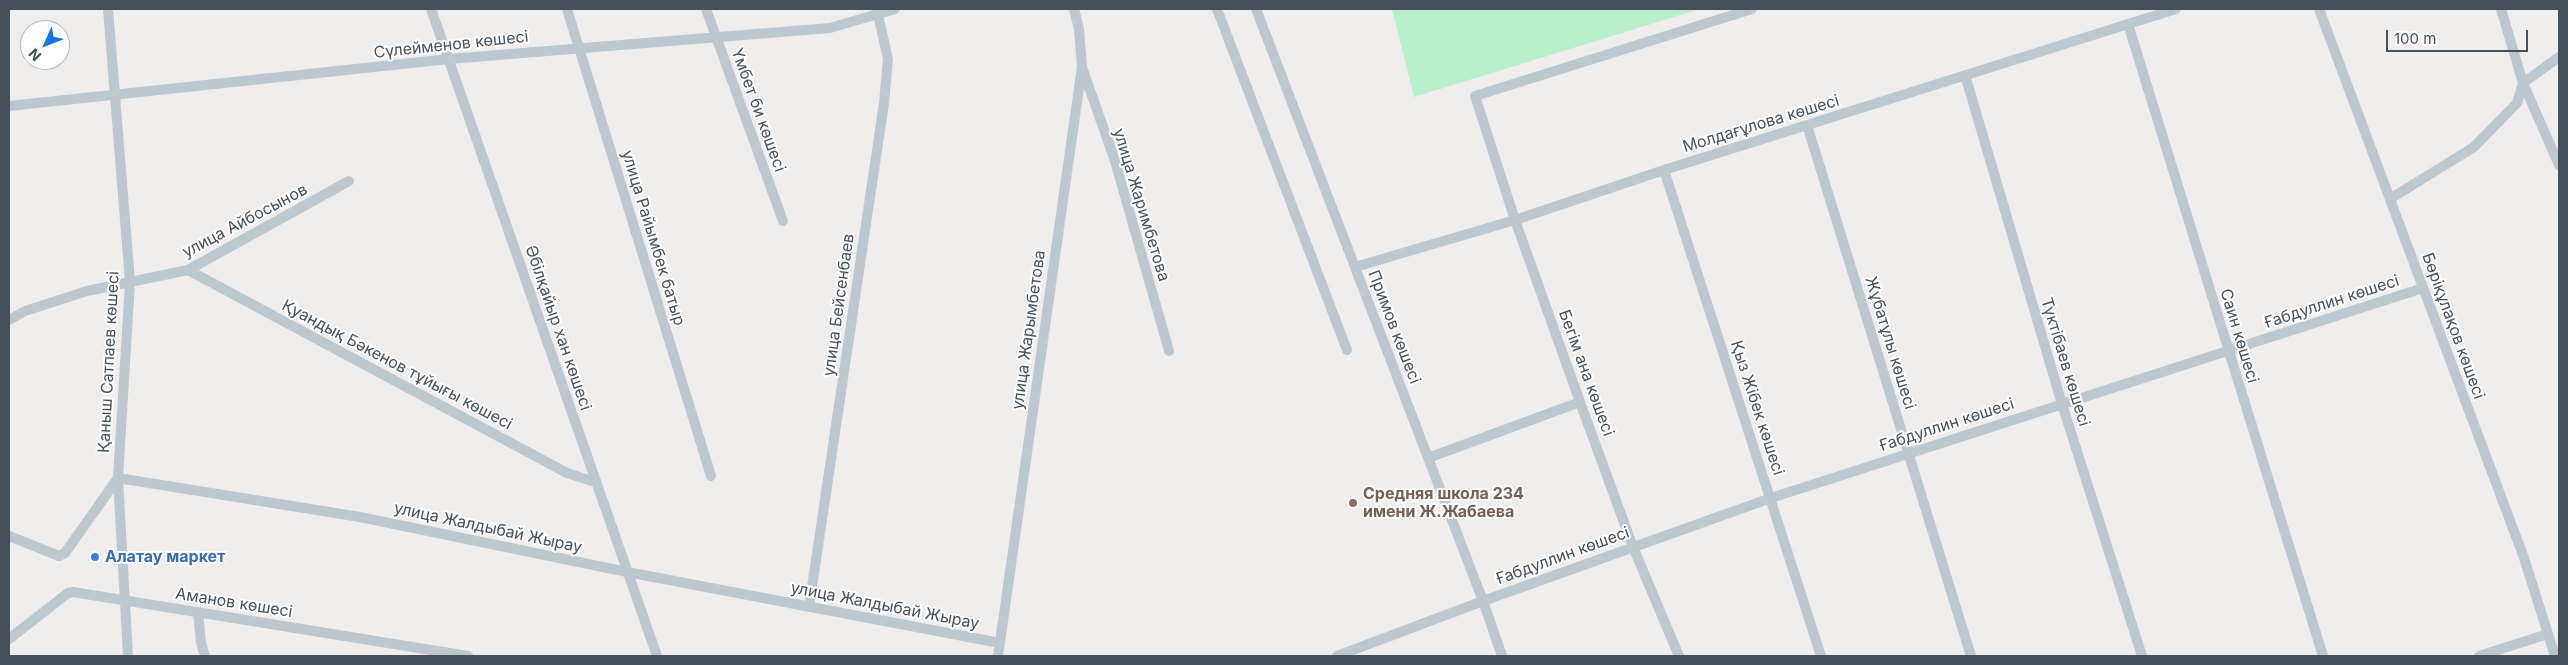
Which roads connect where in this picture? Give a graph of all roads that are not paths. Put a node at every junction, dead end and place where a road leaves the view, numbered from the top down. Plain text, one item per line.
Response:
1 (108, 9) edge
2 (430, 9) edge
3 (567, 9) edge
4 (706, 9) edge
5 (895, 9) edge
6 (1074, 9) edge
7 (1217, 9) edge
8 (1256, 9) edge
9 (1752, 9) edge
10 (2176, 9) edge
11 (2319, 9) edge
12 (2501, 9) edge
13 (878, 11) edge
14 (2128, 24) junction
15 (717, 38) junction
16 (579, 48) junction
17 (2559, 57) edge
18 (450, 59) junction
19 (1082, 68) junction
20 (1965, 75) junction
21 (2523, 83) junction
22 (115, 94) junction
23 (9, 106) edge
24 (1807, 125) junction
25 (2559, 165) edge
26 (1664, 170) junction
27 (349, 181) dead end
28 (2390, 199) junction
29 (1515, 220) junction
30 (782, 221) dead end
31 (1355, 267) junction
32 (188, 270) junction
33 (130, 282) junction
34 (2423, 288) junction
35 (9, 320) edge
36 (1347, 350) dead end
37 (1169, 351) dead end
38 (2228, 351) junction
39 (1580, 402) junction
40 (2062, 404) junction
41 (1909, 453) junction
42 (1428, 458) junction
43 (711, 476) dead end
44 (118, 478) junction
45 (595, 482) junction
46 (1771, 498) junction
47 (9, 536) edge
48 (1634, 547) junction
49 (627, 572) junction
50 (126, 600) junction
51 (1483, 601) junction
52 (809, 607) junction
53 (198, 612) junction
54 (2548, 634) junction
55 (9, 639) edge
56 (1000, 643) junction
57 (128, 656) edge
58 (205, 656) edge
59 (468, 656) edge
60 (657, 656) edge
61 (998, 656) edge
62 (1337, 656) edge
63 (1502, 656) edge
64 (1680, 656) edge
65 (1821, 656) edge
66 (1970, 656) edge
67 (2142, 656) edge
68 (2323, 656) edge
69 (2479, 656) edge
70 (2555, 656) edge

1 - 22 street, Қаныш Сатпаев көшесі
2 - 18 street, Әбілқайыр хан көшесі
3 - 16 street, улица Райымбек батыр
4 - 15 street, Үмбет би көшесі
5 - 13 street, Сүлейменов көшесі
6 - 19 street, улица Жарымбетова
7 - 36 street
8 - 31 street, Примов көшесі
9 - 29 street, Бегім ана көшесі
10 - 14 street, Молдағұлова көшесі
11 - 28 street, Бөріқұлақов көшесі
12 - 21 street
13 - 15 street, Сүлейменов көшесі
13 - 52 street, улица Бейсенбаев
14 - 20 street, Молдағұлова көшесі
14 - 38 street, Саин көшесі
15 - 16 street, Сүлейменов көшесі
15 - 30 street, Үмбет би көшесі
16 - 18 street, Сүлейменов көшесі
16 - 43 street, улица Райымбек батыр
17 - 21 street
18 - 22 street, Сүлейменов көшесі
18 - 45 street, Әбілқайыр хан көшесі
19 - 37 street, улица Жаримбетова
19 - 56 street, улица Жарымбетова
20 - 24 street, Молдағұлова көшесі
20 - 40 street, Түктібаев көшесі
21 - 25 street
21 - 28 street
22 - 23 street, Сүлейменов көшесі
22 - 33 street, Қаныш Сатпаев көшесі
24 - 26 street, Молдағұлова көшесі
24 - 41 street, Жұбатұлы көшесі
26 - 29 street, Молдағұлова көшесі
26 - 46 street, Қыз Жібек көшесі
27 - 32 street, улица Айбосынов
28 - 34 street, Бөріқұлақов көшесі
29 - 31 street, Молдағұлова көшесі
29 - 39 street, Бегім ана көшесі
31 - 42 street, Примов көшесі
32 - 33 street, улица Айбосынов
32 - 45 street, Қуандық Бәкенов тұйығы көшесі
33 - 35 street, улица Айбосынов
33 - 44 street, Қаныш Сатпаев көшесі
34 - 38 street, Ғабдуллин көшесі
34 - 54 street, Бөріқұлақов көшесі
38 - 40 street, Ғабдуллин көшесі
38 - 68 street, Саин көшесі
39 - 42 street
39 - 48 street, Бегім ана көшесі
40 - 41 street, Ғабдуллин көшесі
40 - 67 street, Түктібаев көшесі
41 - 46 street, Ғабдуллин көшесі
41 - 66 street, Жұбатұлы көшесі
42 - 51 street, Примов көшесі
44 - 47 street
44 - 49 street, улица Жалдыбай Жырау
44 - 50 street, Қаныш Сатпаев көшесі
45 - 49 street, Әбілқайыр хан көшесі
46 - 48 street, Ғабдуллин көшесі
46 - 65 street, Қыз Жібек көшесі
48 - 51 street, Ғабдуллин көшесі
48 - 64 street, Бегім ана көшесі
49 - 52 street, улица Жалдыбай Жырау
49 - 60 street, Әбілқайыр хан көшесі
50 - 53 street, Аманов көшесі
50 - 55 street, Аманов көшесі
50 - 57 street, Қаныш Сатпаев көшесі
51 - 62 street, Ғабдуллин көшесі
51 - 63 street, Примов көшесі
52 - 56 street, улица Жалдыбай Жырау
53 - 58 street
53 - 59 street, Аманов көшесі
54 - 69 street
54 - 70 street, Бөріқұлақов көшесі
56 - 61 street, улица Жарымбетова

